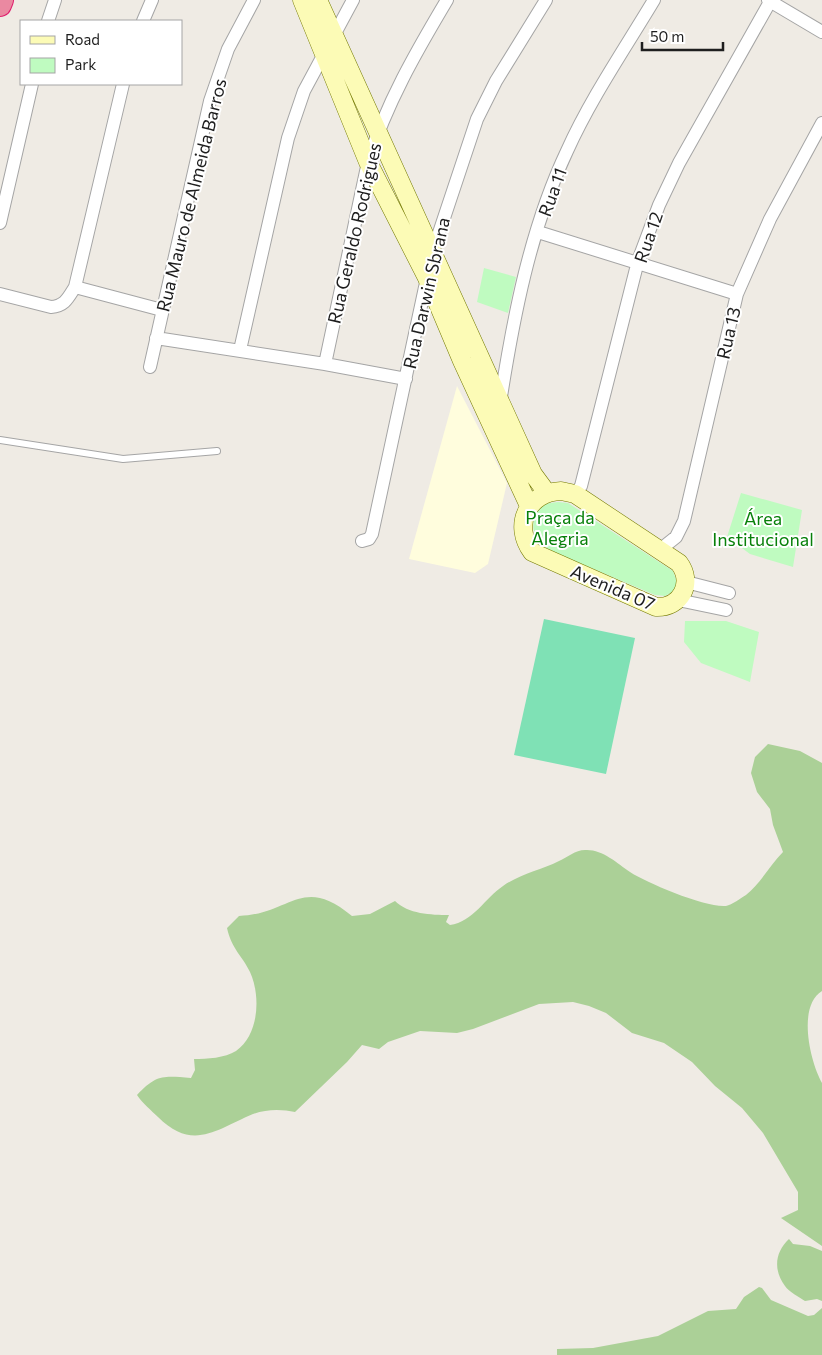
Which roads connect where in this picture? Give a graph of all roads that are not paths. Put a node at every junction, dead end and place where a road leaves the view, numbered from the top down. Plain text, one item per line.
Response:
1 (2, 0) edge
2 (55, 0) edge
3 (152, 0) edge
4 (254, 0) edge
5 (302, 0) edge
6 (318, 0) edge
7 (353, 0) edge
8 (447, 0) edge
9 (546, 0) edge
10 (654, 0) edge
11 (770, 0) edge
12 (0, 5) edge
13 (48, 20) edge
14 (143, 20) edge
15 (822, 32) edge
16 (333, 36) junction
17 (324, 51) junction
18 (32, 85) edge
19 (123, 85) edge
20 (822, 123) edge
21 (378, 131) junction
22 (368, 162) junction
23 (0, 223) edge
24 (538, 232) junction
25 (432, 251) junction
26 (638, 261) junction
27 (427, 278) junction
28 (75, 287) junction
29 (0, 294) edge
30 (737, 294) junction
31 (162, 310) junction
32 (156, 338) junction
33 (240, 350) junction
34 (507, 362) junction
35 (325, 364) junction
36 (150, 367) dead end
37 (484, 367) junction
38 (406, 379) junction
39 (500, 403) junction
40 (0, 440) edge
41 (217, 451) dead end
42 (546, 493) junction
43 (575, 494) junction
44 (529, 506) junction
45 (362, 541) dead end
46 (661, 550) junction
47 (686, 582) junction
48 (730, 593) dead end
49 (678, 600) junction
50 (726, 610) dead end

1 - 12 highway
2 - 13 street
3 - 14 street
4 - 31 street, Rua Mauro de Almeida Barros
5 - 17 street
6 - 16 street
7 - 16 street
8 - 21 street, Rua Geraldo Rodrigues
9 - 25 street, Rua Darwin Sbrana
10 - 24 street, Rua 11
11 - 15 street
11 - 26 street, Rua 12
16 - 17 street
16 - 21 street
17 - 22 street
17 - 33 street
18 - 23 street
19 - 28 street
20 - 30 street, Rua 13
21 - 22 street, Rua Geraldo Rodrigues
21 - 25 street
22 - 27 street
22 - 35 street, Rua Geraldo Rodrigues
24 - 26 street
24 - 34 street, Rua 11
25 - 27 street, Rua Darwin Sbrana
25 - 37 street
26 - 30 street
26 - 43 street, Rua 12
27 - 38 street, Rua Darwin Sbrana
27 - 44 street
28 - 29 street
28 - 31 street
30 - 46 street, Rua 13
31 - 32 street, Rua Mauro de Almeida Barros
32 - 33 street
32 - 36 street, Rua Mauro de Almeida Barros
33 - 35 street
34 - 37 street
34 - 39 street, Rua 11
35 - 38 street
37 - 39 street
38 - 45 street, Rua Darwin Sbrana
39 - 42 street
40 - 41 lane
42 - 43 street
42 - 44 street
43 - 46 street
44 - 49 street, Avenida 07
46 - 47 street
47 - 48 street
47 - 49 street, Avenida 07
49 - 50 street

